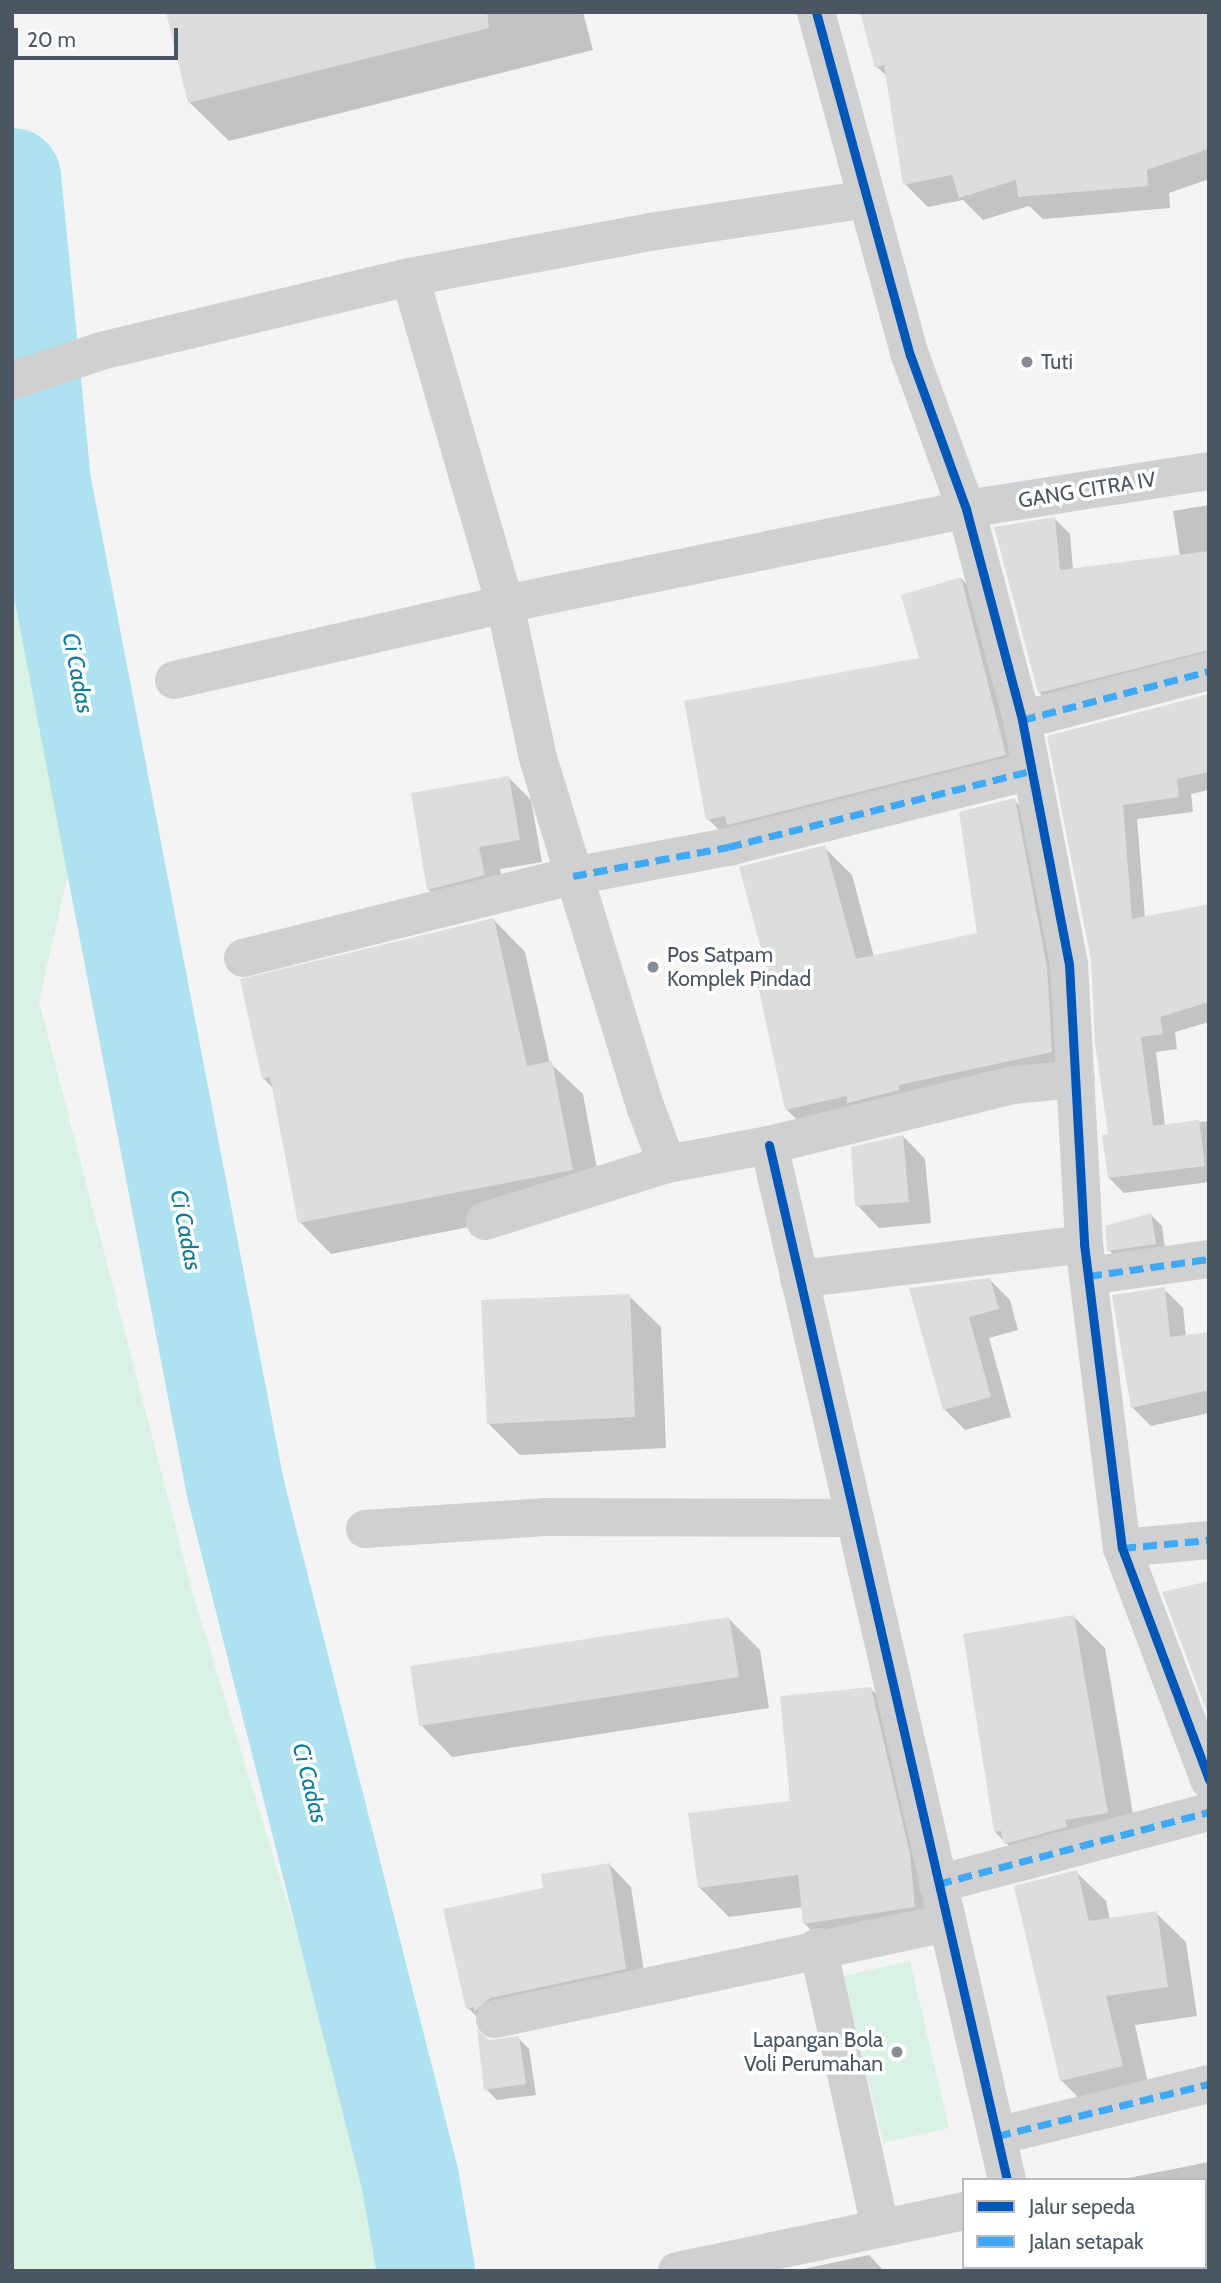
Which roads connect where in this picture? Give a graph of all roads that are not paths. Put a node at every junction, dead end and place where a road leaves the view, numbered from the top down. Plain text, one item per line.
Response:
1 (816, 12) edge
2 (867, 199) junction
3 (410, 277) junction
4 (12, 381) edge
5 (1209, 471) edge
6 (966, 509) junction
7 (505, 604) junction
8 (1209, 671) edge
9 (174, 680) dead end
10 (1021, 720) junction
11 (1031, 771) junction
12 (573, 876) junction
13 (243, 958) dead end
14 (1076, 1079) junction
15 (769, 1145) junction
16 (667, 1164) junction
17 (485, 1221) dead end
18 (1209, 1259) edge
19 (1086, 1260) junction
20 (799, 1279) junction
21 (854, 1518) junction
22 (365, 1529) dead end
23 (1209, 1540) edge
24 (1122, 1548) junction
25 (1209, 1780) edge
26 (1209, 1812) edge
27 (938, 1884) junction
28 (947, 1923) junction
29 (818, 1947) junction
30 (495, 2019) dead end
31 (1209, 2084) edge
32 (997, 2136) junction
33 (1007, 2178) edge
34 (962, 2211) edge
35 (880, 2226) junction
36 (677, 2271) edge

1 - 2 street
2 - 3 street
2 - 6 street
3 - 4 street
3 - 7 street
5 - 6 street, GANG CITRA IV
6 - 7 street, GANG CITRA IV
6 - 10 street
7 - 9 street, GANG CITRA IV
7 - 12 street
8 - 10 street
10 - 11 street
11 - 12 street
11 - 14 street
12 - 13 street
12 - 16 street
14 - 15 street
14 - 19 street
15 - 16 street
15 - 20 street
16 - 17 street
18 - 19 street
19 - 20 street
19 - 24 street
20 - 21 street
21 - 22 street
21 - 27 street
23 - 24 street
24 - 25 street
26 - 27 street
27 - 28 street
28 - 29 street
28 - 32 street
29 - 30 street
29 - 35 street
31 - 32 street
32 - 33 street
34 - 35 street
35 - 36 street

